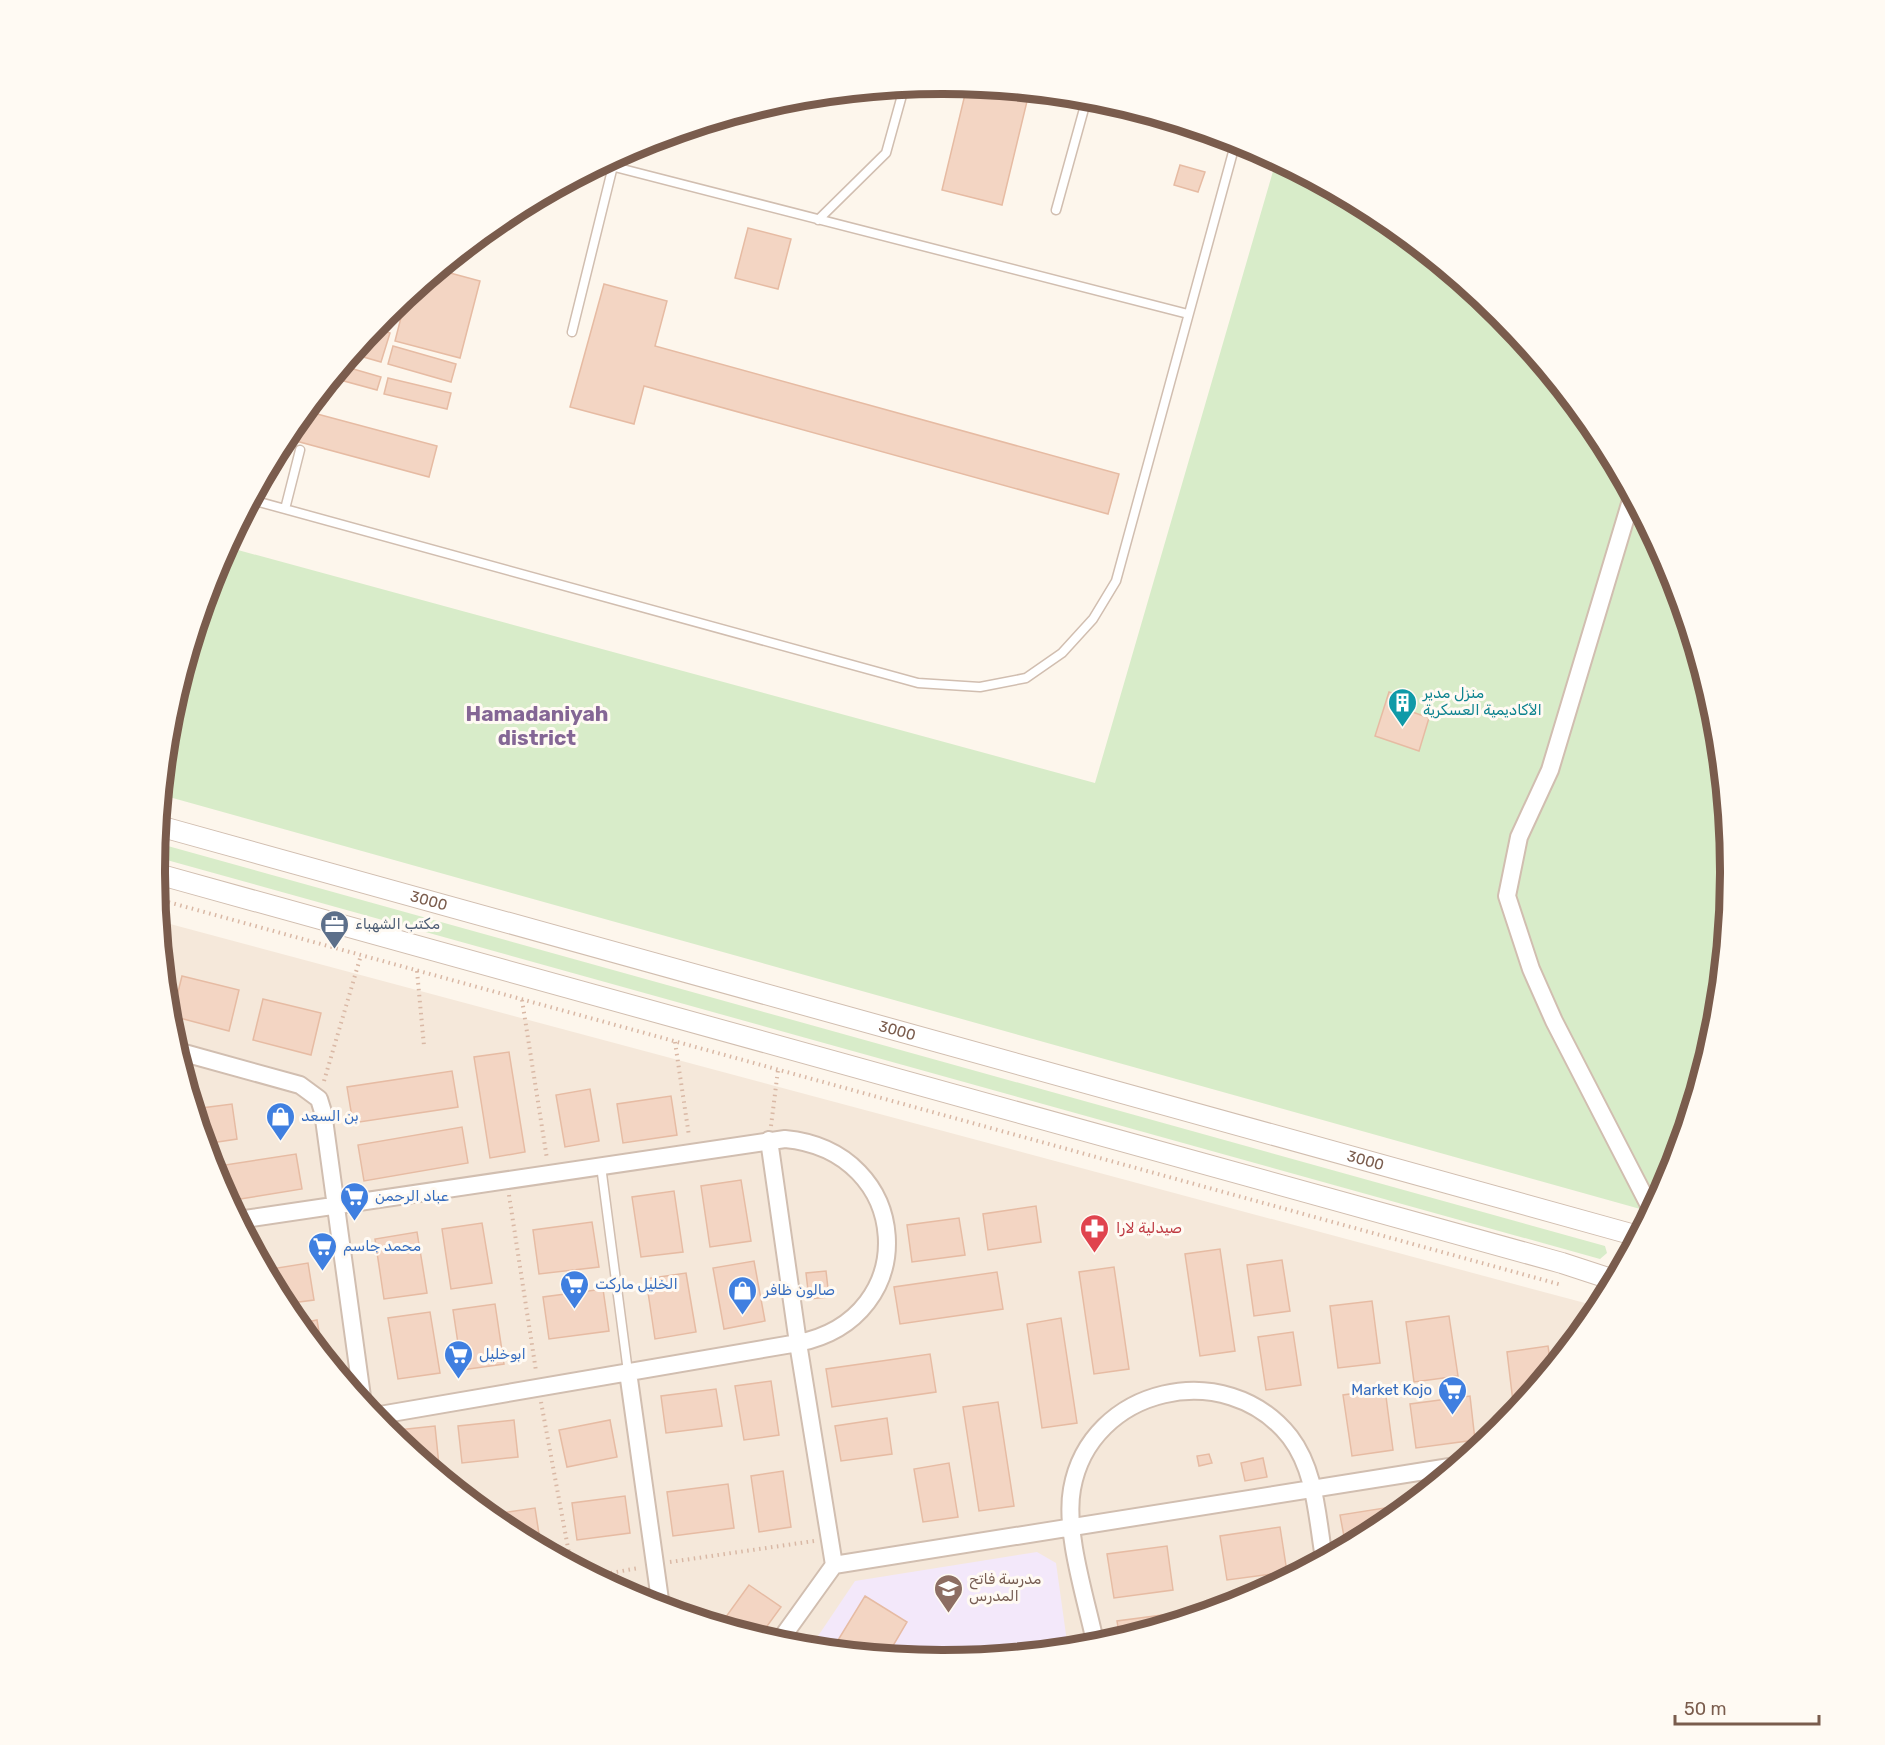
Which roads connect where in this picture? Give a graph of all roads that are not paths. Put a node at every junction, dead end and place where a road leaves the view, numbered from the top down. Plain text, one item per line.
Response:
1 (902, 96) edge
2 (1084, 107) edge
3 (1233, 151) edge
4 (616, 167) edge
5 (607, 171) edge
6 (1056, 210) dead end
7 (818, 220) junction
8 (1188, 314) junction
9 (572, 332) dead end
10 (300, 450) dead end
11 (259, 502) edge
12 (1629, 508) edge
13 (285, 509) junction
14 (166, 828) edge
15 (165, 876) edge
16 (186, 1053) edge
17 (769, 1140) junction
18 (602, 1165) junction
19 (1647, 1202) edge
20 (336, 1204) junction
21 (246, 1219) edge
22 (1631, 1234) edge
23 (1606, 1278) edge
24 (798, 1343) junction
25 (628, 1372) junction
26 (361, 1388) edge
27 (384, 1414) edge
28 (1442, 1468) edge
29 (1313, 1489) junction
30 (1071, 1527) junction
31 (1323, 1550) edge
32 (834, 1565) junction
33 (660, 1597) edge
34 (784, 1634) edge
35 (1094, 1636) edge

1 - 7 lane
2 - 6 lane
3 - 8 lane
4 - 7 lane
5 - 9 lane
7 - 8 lane
8 - 13 lane
10 - 13 lane
11 - 13 lane
12 - 19 street
14 - 22 street, 3000
15 - 23 street
16 - 20 street
17 - 18 street
17 - 24 street
17 - 24 street
18 - 20 street
18 - 25 lane
20 - 21 street
20 - 26 street
24 - 25 street
24 - 32 street
25 - 27 street
25 - 33 street
28 - 29 street
29 - 30 street
29 - 30 street
29 - 31 street
30 - 32 street
30 - 35 street
32 - 34 street

